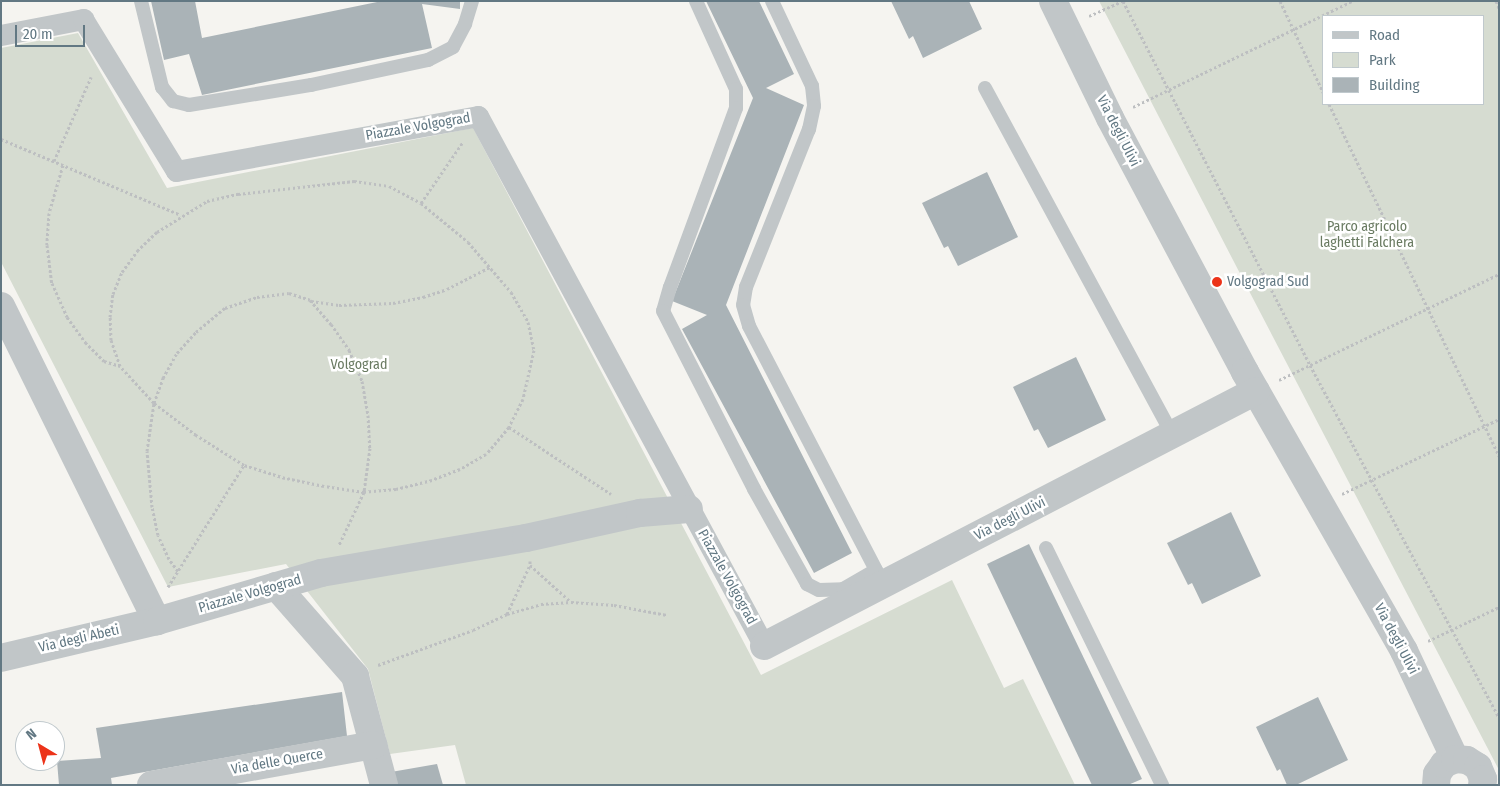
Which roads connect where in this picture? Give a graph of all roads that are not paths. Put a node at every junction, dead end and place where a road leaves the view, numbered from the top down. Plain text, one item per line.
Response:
1 (141, 1) edge
2 (472, 1) edge
3 (696, 1) edge
4 (772, 1) edge
5 (1053, 1) edge
6 (1, 35) edge
7 (985, 88) dead end
8 (1, 306) edge
9 (1256, 392) junction
10 (1173, 435) junction
11 (689, 509) junction
12 (1046, 548) dead end
13 (880, 577) junction
14 (276, 586) junction
15 (157, 621) junction
16 (764, 646) joint
17 (1, 658) edge
18 (1441, 729) junction
19 (373, 745) junction
20 (1455, 759) junction
21 (152, 785) edge
22 (384, 785) edge
23 (1162, 785) edge
24 (1424, 785) edge
25 (1436, 785) edge
26 (1482, 785) edge

1 - 2 lane
3 - 13 lane
4 - 13 lane
5 - 9 street, Via degli Ulivi
6 - 11 street, Piazzale Volgograd
7 - 10 lane
8 - 15 street
9 - 10 street, Via degli Ulivi
9 - 18 street, Via degli Ulivi
10 - 13 street, Via degli Ulivi
11 - 14 street, Piazzale Volgograd
11 - 16 street, Piazzale Volgograd
12 - 23 lane
13 - 16 street, Via degli Ulivi
14 - 15 street, Piazzale Volgograd
14 - 19 street
15 - 17 street, Via degli Abeti
18 - 20 street, Via degli Ulivi
18 - 24 street
19 - 21 street, Via delle Querce
19 - 22 street
20 - 25 street
20 - 26 street

